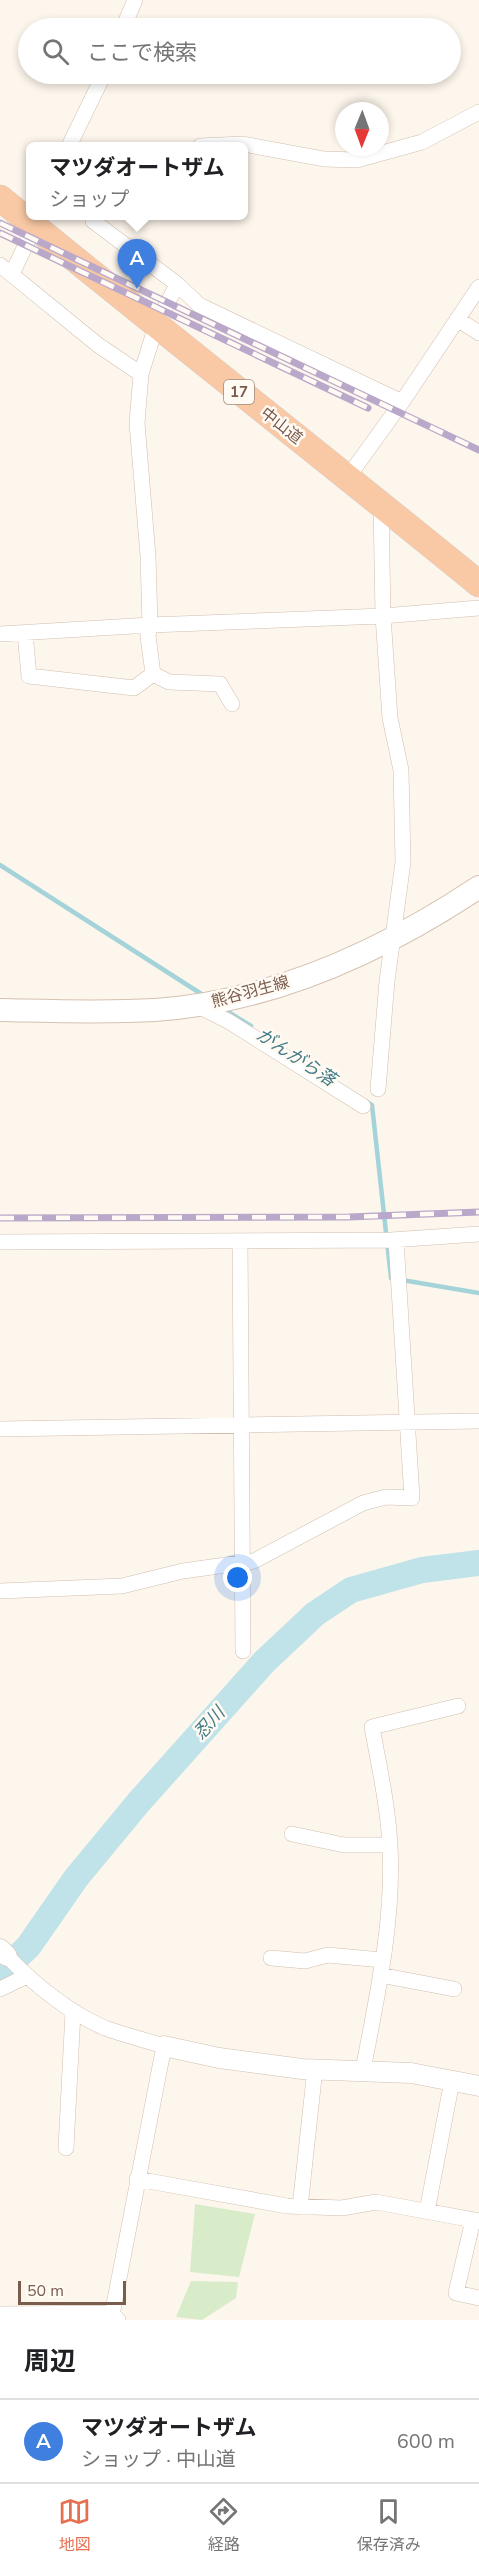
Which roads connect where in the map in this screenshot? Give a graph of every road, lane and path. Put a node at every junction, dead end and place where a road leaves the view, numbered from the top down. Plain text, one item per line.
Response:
1 (135, 0) edge
2 (127, 18) edge
3 (99, 84) edge
4 (479, 112) edge
5 (71, 142) edge
6 (248, 145) edge
7 (0, 198) edge
8 (26, 214) edge
9 (93, 220) edge
10 (37, 221) edge
11 (6, 270) edge
12 (177, 284) junction
13 (479, 288) edge
14 (458, 319) junction
15 (156, 326) junction
16 (479, 333) edge
17 (141, 374) junction
18 (402, 402) junction
19 (348, 477) junction
20 (381, 504) junction
21 (479, 584) edge
22 (479, 608) edge
23 (383, 616) junction
24 (150, 625) junction
25 (25, 633) junction
26 (0, 634) edge
27 (153, 674) junction
28 (232, 704) dead end
29 (479, 887) edge
30 (393, 938) junction
31 (198, 1004) junction
32 (0, 1010) edge
33 (378, 1089) dead end
34 (363, 1106) dead end
35 (479, 1234) edge
36 (390, 1240) junction
37 (240, 1241) junction
38 (0, 1242) edge
39 (479, 1421) edge
40 (408, 1422) junction
41 (242, 1424) junction
42 (0, 1429) edge
43 (243, 1563) junction
44 (0, 1591) edge
45 (243, 1651) dead end
46 (458, 1706) dead end
47 (292, 1834) dead end
48 (390, 1845) junction
49 (3, 1952) edge
50 (271, 1958) dead end
51 (381, 1967) junction
52 (24, 1974) junction
53 (0, 1989) edge
54 (454, 1989) dead end
55 (73, 2012) junction
56 (164, 2046) junction
57 (315, 2069) junction
58 (363, 2070) junction
59 (453, 2080) junction
60 (479, 2085) edge
61 (66, 2148) dead end
62 (136, 2179) junction
63 (300, 2207) junction
64 (427, 2211) junction
65 (476, 2220) edge
66 (479, 2298) edge
67 (0, 2314) edge
68 (114, 2318) edge

1 - 2 street
3 - 5 street
4 - 6 street
7 - 8 highway, 中山道 / 17
9 - 12 street
10 - 11 street
10 - 15 highway, 中山道 / 17
11 - 17 street
12 - 15 street
12 - 18 street
13 - 14 street
14 - 16 street
14 - 18 street
15 - 17 street
15 - 19 highway, 中山道 / 17
17 - 24 street
18 - 19 street
19 - 20 highway, 中山道 / 17
20 - 21 highway, 中山道 / 17
20 - 23 street
22 - 23 street
23 - 24 street
23 - 30 street
24 - 25 street
24 - 27 street
25 - 26 street
25 - 27 street
27 - 28 street
29 - 30 main road, 熊谷羽生線
30 - 31 main road, 熊谷羽生線
30 - 33 street
31 - 32 main road, 熊谷羽生線
31 - 34 street
35 - 36 street
36 - 37 street
36 - 40 street
37 - 38 street
37 - 41 street
39 - 40 street
40 - 41 street
40 - 43 street
41 - 42 street
41 - 43 street
43 - 44 street
43 - 45 street
46 - 48 street
47 - 48 street
48 - 51 street
49 - 52 street
50 - 51 street
51 - 54 street
51 - 58 street
52 - 53 street
52 - 55 street
55 - 56 street
55 - 61 street
56 - 57 street
56 - 62 street
57 - 58 street
57 - 63 street
58 - 59 street
59 - 60 street
59 - 64 street
62 - 63 street
62 - 68 street
63 - 64 street
64 - 65 street
65 - 66 street
67 - 68 street

